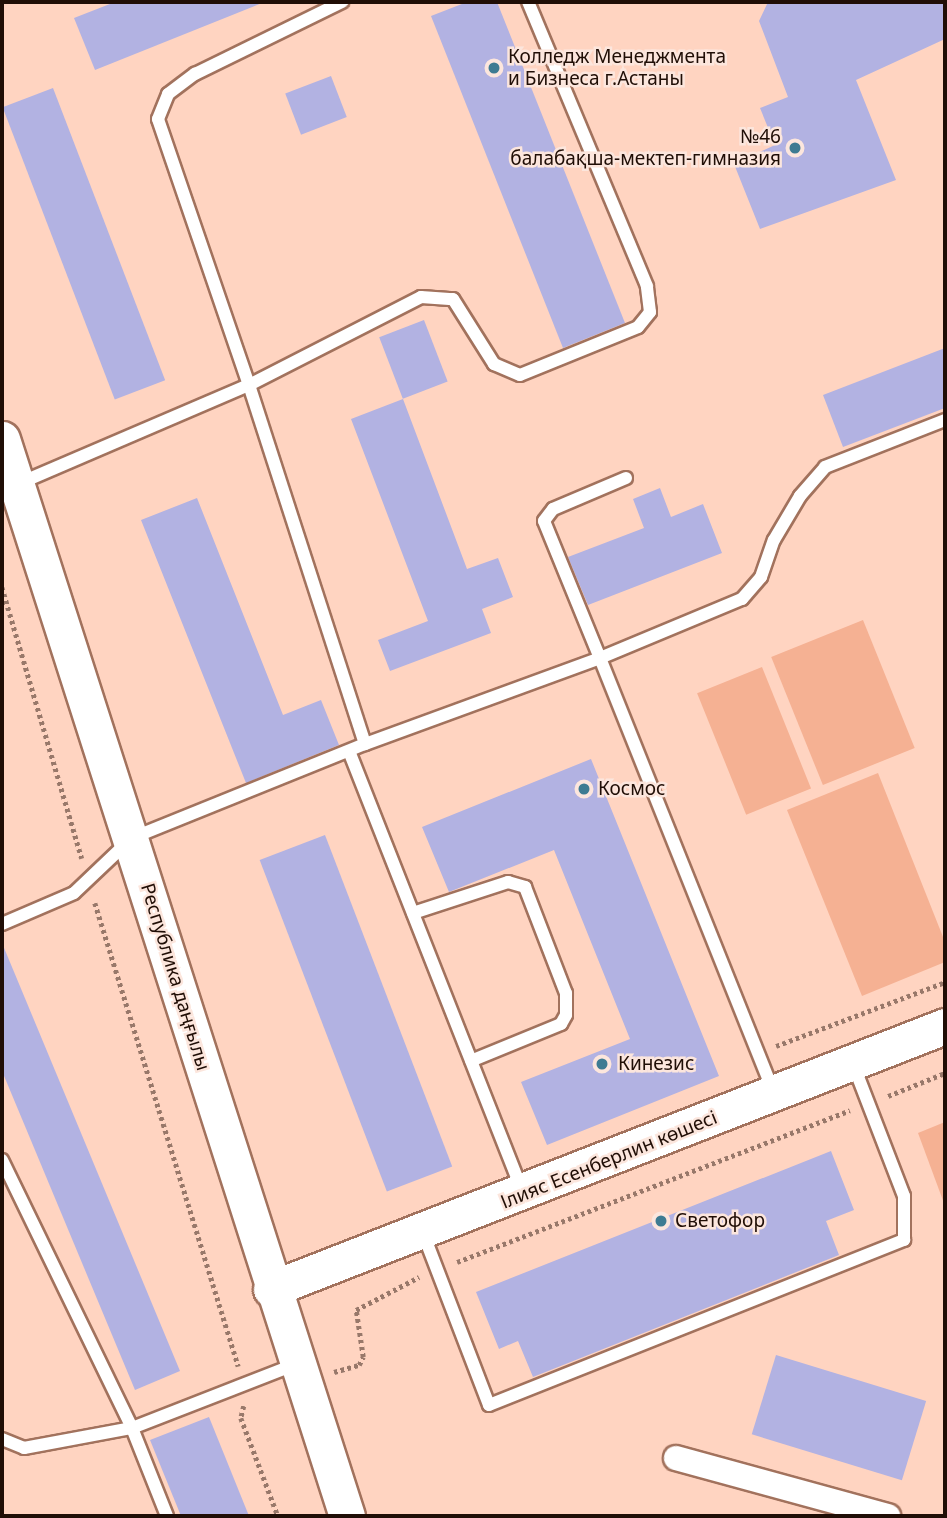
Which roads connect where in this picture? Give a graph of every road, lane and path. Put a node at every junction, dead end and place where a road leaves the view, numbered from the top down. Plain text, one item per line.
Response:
1 (342, 2) edge
2 (528, 2) edge
3 (249, 385) junction
4 (945, 420) edge
5 (2, 442) edge
6 (626, 478) dead end
7 (17, 485) junction
8 (2, 587) edge
9 (600, 658) junction
10 (365, 744) junction
11 (349, 751) junction
12 (132, 838) junction
13 (88, 880) junction
14 (413, 913) junction
15 (2, 924) edge
16 (945, 982) edge
17 (945, 1026) edge
18 (758, 1053) junction
19 (471, 1061) junction
20 (852, 1063) junction
21 (945, 1073) edge
22 (775, 1094) junction
23 (868, 1103) junction
24 (2, 1160) edge
25 (524, 1194) junction
26 (423, 1233) junction
27 (438, 1269) junction
28 (271, 1289) junction
29 (299, 1373) junction
30 (244, 1384) junction
31 (132, 1428) junction
32 (2, 1439) edge
33 (676, 1458) dead end
34 (167, 1516) edge
35 (278, 1516) edge
36 (347, 1516) edge
37 (888, 1516) edge

1 - 3 lane
2 - 3 lane
3 - 7 lane
3 - 10 lane
4 - 9 lane
5 - 7 main road, Республика даңғылы
6 - 9 lane
7 - 12 main road, Республика даңғылы
8 - 13 path
9 - 10 lane
9 - 18 lane
10 - 11 lane
11 - 12 lane
11 - 14 lane
12 - 13 lane
12 - 28 main road, Республика даңғылы
13 - 15 lane
13 - 30 path
14 - 19 lane
14 - 19 lane
16 - 18 path
17 - 20 main road, Ілияс Есенберлин көшесі
18 - 22 lane
19 - 25 lane
20 - 22 main road, Ілияс Есенберлин көшесі
20 - 23 lane
21 - 23 path
22 - 25 main road, Ілияс Есенберлин көшесі
23 - 27 path
23 - 27 lane
24 - 31 lane
25 - 26 main road, Ілияс Есенберлин көшесі
26 - 27 lane
26 - 28 main road, Ілияс Есенберлин көшесі
27 - 29 path
28 - 29 main road, Республика даңғылы
29 - 30 lane
29 - 36 main road, Республика даңғылы
30 - 31 lane
30 - 35 path
31 - 32 lane
31 - 34 lane
33 - 37 street

